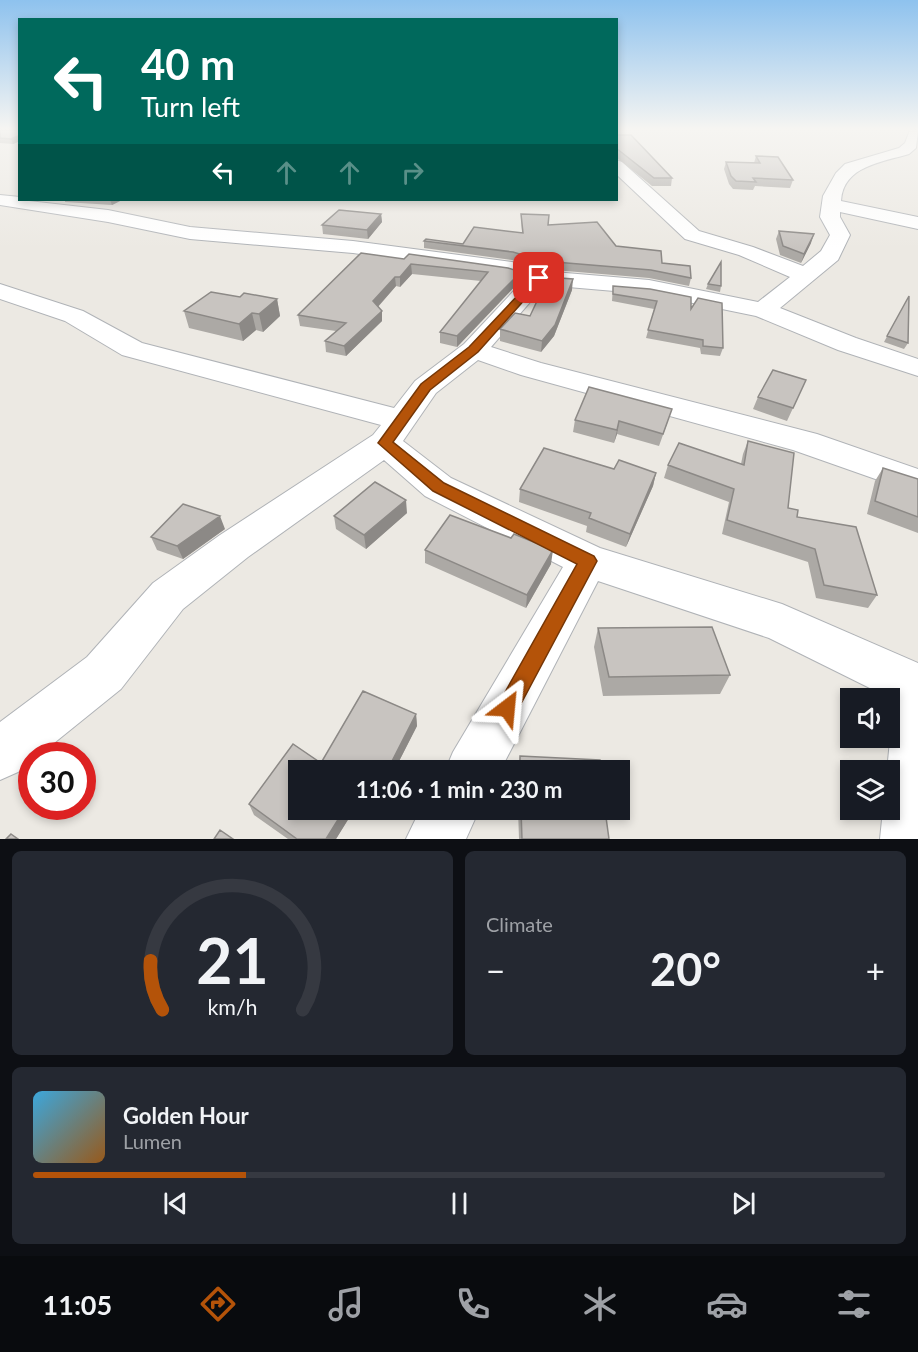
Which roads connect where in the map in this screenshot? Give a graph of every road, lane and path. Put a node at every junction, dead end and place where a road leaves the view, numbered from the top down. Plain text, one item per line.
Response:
1 (620, 169) edge
2 (849, 169) edge
3 (25, 201) edge
4 (831, 205) junction
5 (918, 223) edge
6 (805, 275) junction
7 (539, 278) junction
8 (0, 291) edge
9 (763, 310) junction
10 (474, 350) junction
11 (918, 368) edge
12 (393, 432) junction
13 (918, 482) edge
14 (588, 561) junction
15 (918, 687) edge
16 (918, 701) edge
17 (0, 754) edge
18 (478, 760) edge
19 (445, 820) edge
20 (435, 839) edge
21 (909, 839) edge

1 - 6 street
2 - 4 street
3 - 7 street
4 - 5 street
4 - 6 street
6 - 9 street
7 - 9 street
7 - 10 street
8 - 12 street
9 - 11 street
10 - 12 street
10 - 13 street
12 - 14 street
12 - 17 street
14 - 15 street
14 - 18 street
16 - 21 street
19 - 20 street

